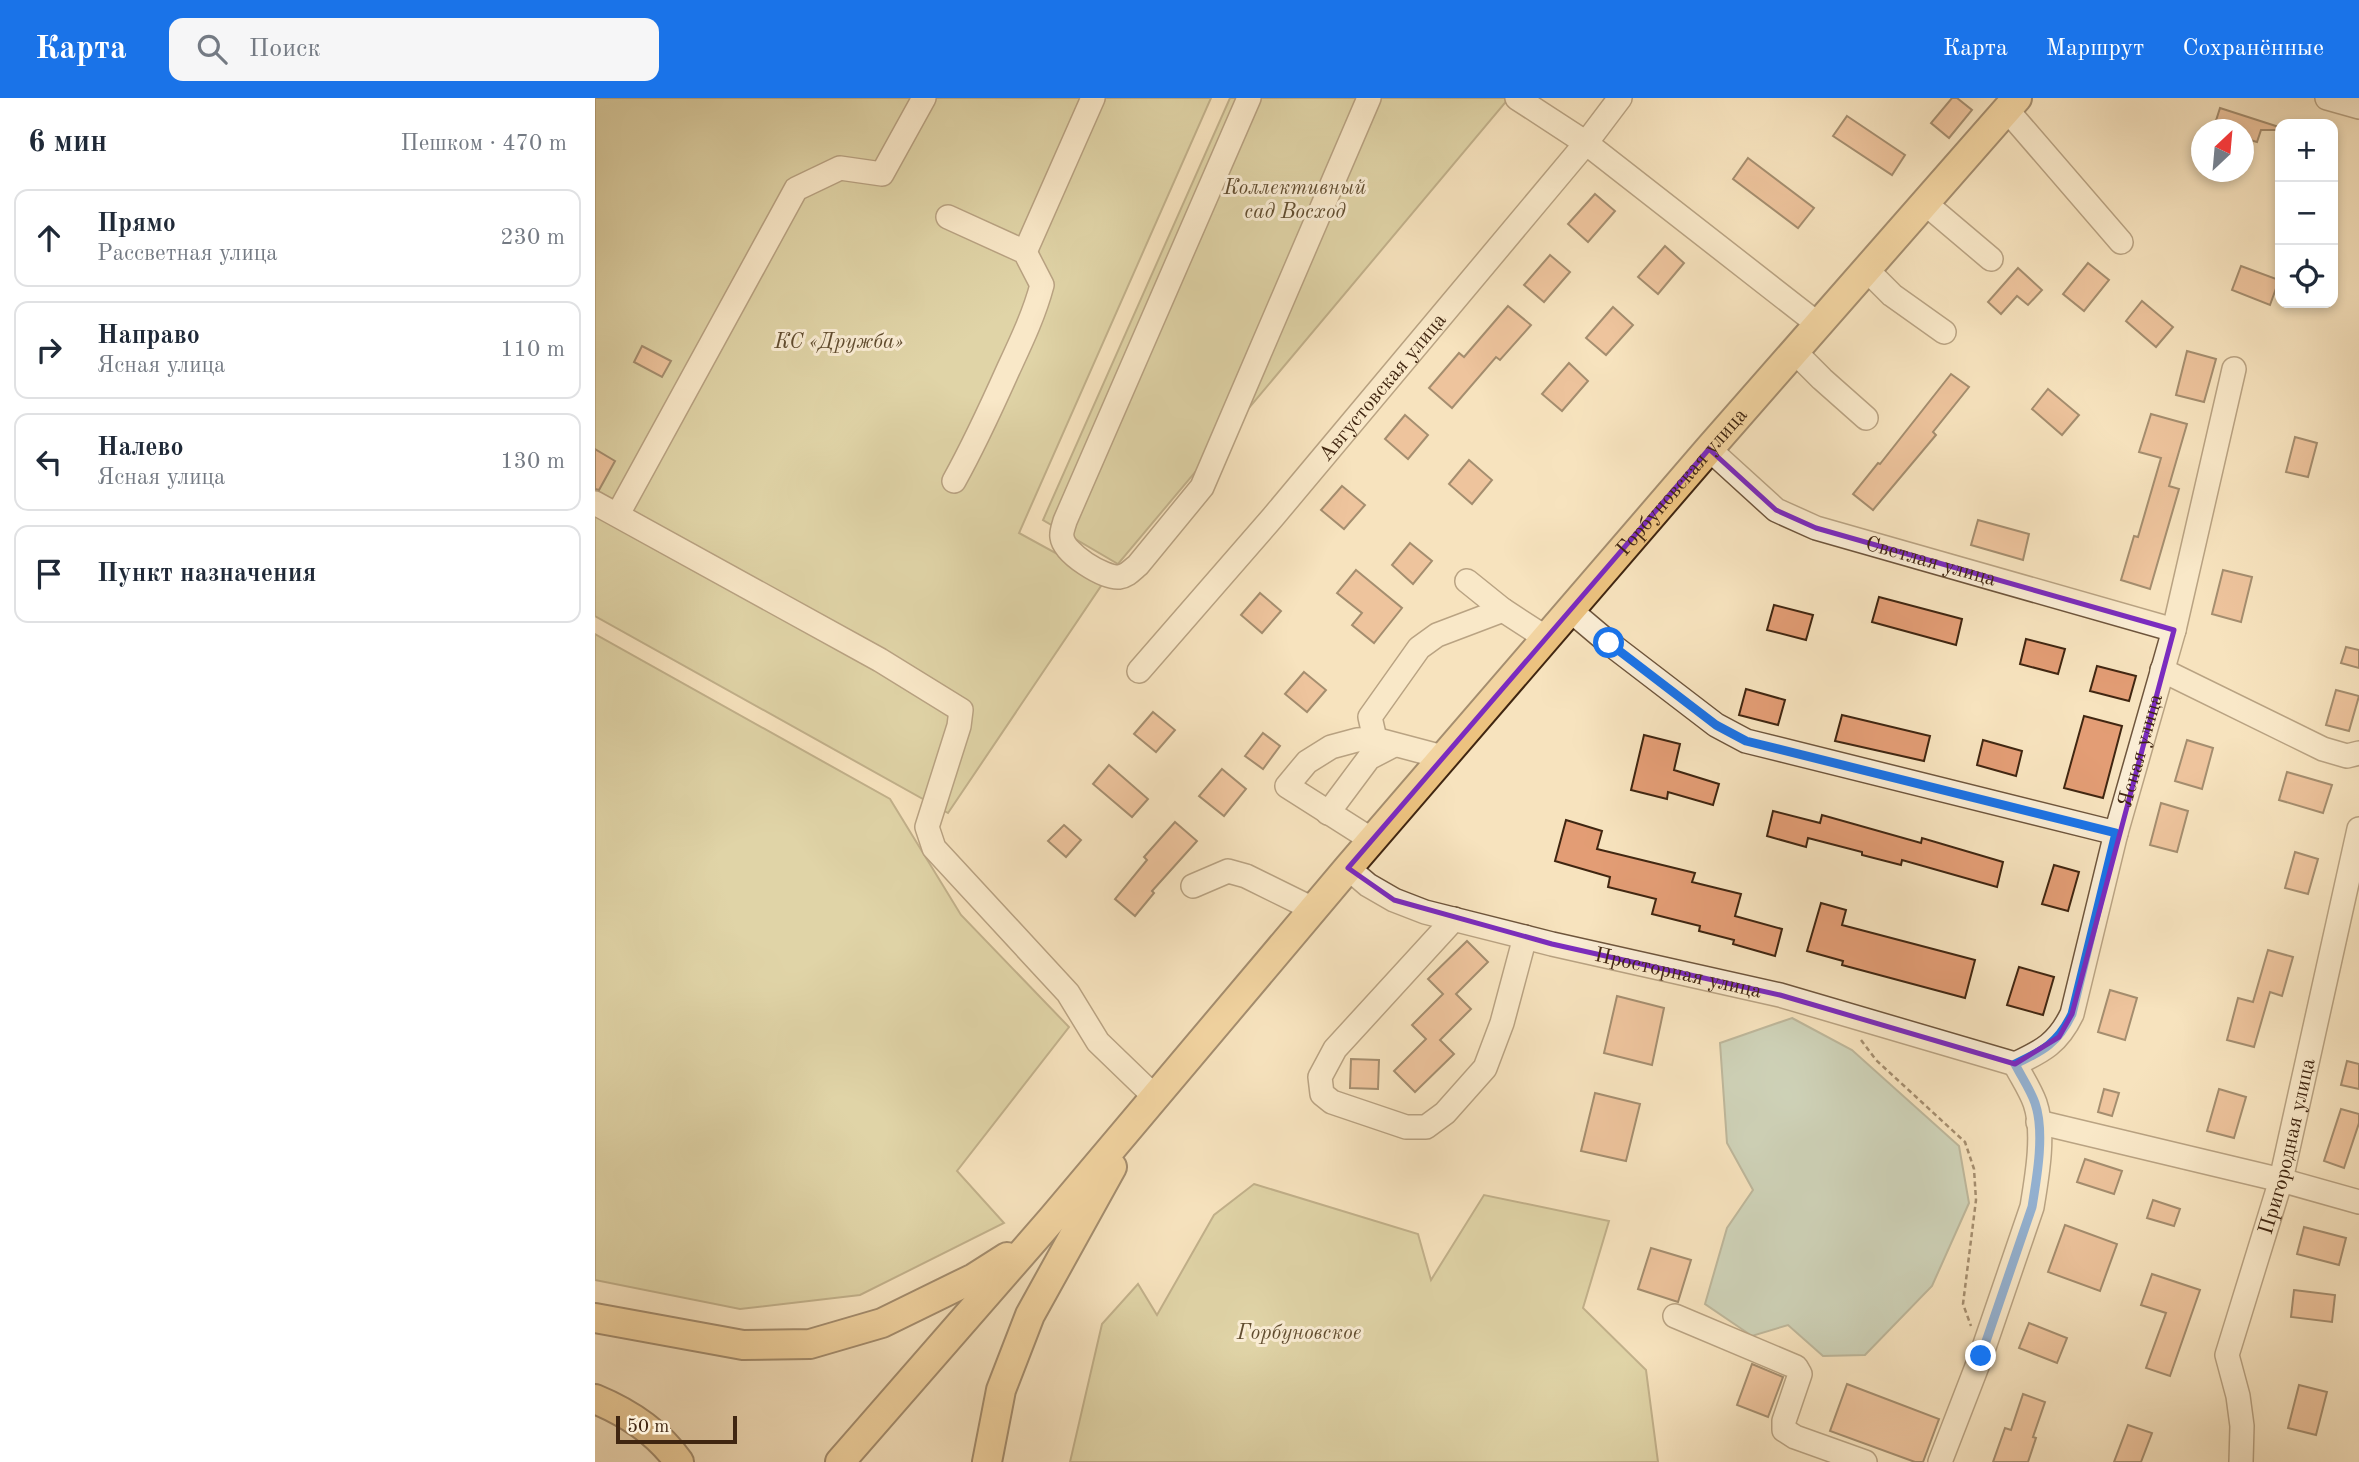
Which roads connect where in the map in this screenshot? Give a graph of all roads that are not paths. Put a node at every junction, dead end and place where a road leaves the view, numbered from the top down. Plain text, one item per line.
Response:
1 (924, 98) edge
2 (1093, 98) edge
3 (1249, 98) edge
4 (1369, 98) edge
5 (1517, 98) edge
6 (1620, 98) edge
7 (2327, 98) edge
8 (2012, 104) edge
9 (2359, 107) edge
10 (1586, 143) junction
11 (1926, 204) junction
12 (948, 217) dead end
13 (2121, 242) dead end
14 (1025, 253) junction
15 (1991, 259) dead end
16 (1867, 270) junction
17 (1819, 325) junction
18 (1944, 332) dead end
19 (1795, 352) junction
20 (2235, 369) dead end
21 (1866, 418) dead end
22 (1709, 449) junction
23 (954, 481) dead end
24 (595, 503) edge
25 (618, 514) junction
26 (1467, 581) dead end
27 (1503, 610) junction
28 (1570, 610) junction
29 (2174, 630) junction
30 (1546, 638) junction
31 (2162, 670) junction
32 (1139, 671) dead end
33 (1384, 742) junction
34 (2359, 753) edge
35 (1443, 757) junction
36 (1328, 813) junction
37 (2359, 829) edge
38 (2116, 833) junction
39 (1372, 840) junction
40 (1348, 868) junction
41 (1193, 886) dead end
42 (1313, 909) junction
43 (1454, 919) junction
44 (1525, 937) junction
45 (2015, 1064) junction
46 (1147, 1107) junction
47 (2038, 1122) junction
48 (2281, 1180) junction
49 (2359, 1202) edge
50 (1052, 1219) junction
51 (1675, 1316) dead end
52 (595, 1318) edge
53 (595, 1399) edge
54 (679, 1462) edge
55 (840, 1462) edge
56 (987, 1462) edge
57 (1865, 1462) edge
58 (1940, 1462) edge
59 (2241, 1462) edge

1 - 25 street
2 - 14 street
3 - 4 street
5 - 10 street
6 - 10 street, Августовская улица
7 - 9 street
8 - 11 main road, Горбуновская улица
8 - 13 street
10 - 17 street
10 - 32 street, Августовская улица
11 - 15 street
11 - 16 main road, Горбуновская улица
12 - 14 street
14 - 23 street
16 - 17 main road, Горбуновская улица
16 - 18 street
17 - 19 main road, Горбуновская улица
19 - 21 street
19 - 22 main road, Горбуновская улица
20 - 29 street, Ясная улица
22 - 28 main road, Горбуновская улица
22 - 29 street, Светлая улица
24 - 25 street
25 - 46 street
26 - 27 street
27 - 30 street
27 - 33 street
28 - 30 main road, Горбуновская улица
28 - 38 street
29 - 31 street, Ясная улица
30 - 35 main road, Горбуновская улица
31 - 34 street
31 - 38 street, Ясная улица
33 - 35 street
33 - 36 street
33 - 36 street
35 - 39 main road, Горбуновская улица
36 - 39 street
37 - 48 street, Пригородная улица
38 - 45 street, Ясная улица
39 - 40 main road, Горбуновская улица
40 - 42 main road, Горбуновская улица
40 - 43 street, Просторная улица
41 - 42 street
42 - 46 main road, Горбуновская улица
43 - 44 street, Просторная улица
43 - 44 street
44 - 45 street, Просторная улица
45 - 47 street
46 - 50 main road
46 - 56 main road
47 - 48 street
47 - 58 street
48 - 49 street
48 - 59 street, Пригородная улица
50 - 52 main road
50 - 55 main road
51 - 57 street
53 - 54 main road

